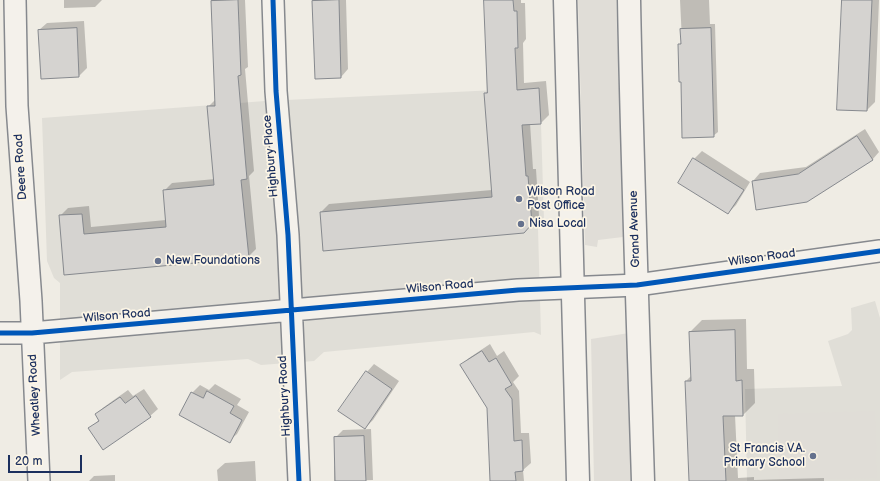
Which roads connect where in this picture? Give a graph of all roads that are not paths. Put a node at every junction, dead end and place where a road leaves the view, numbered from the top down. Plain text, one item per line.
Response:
1 (15, 0) edge
2 (273, 0) edge
3 (564, 0) edge
4 (629, 0) edge
5 (880, 251) edge
6 (637, 285) junction
7 (573, 289) junction
8 (291, 310) junction
9 (0, 333) edge
10 (32, 334) junction
11 (39, 481) edge
12 (299, 481) edge
13 (578, 481) edge
14 (643, 481) edge

1 - 10 street, Deere Road
2 - 8 street, Highbury Place
3 - 7 street
4 - 6 street, Grand Avenue
5 - 6 street, Wilson Road
6 - 7 street, Wilson Road
6 - 14 street, Grand Avenue
7 - 8 street, Wilson Road
7 - 13 street
8 - 10 street, Wilson Road
8 - 12 street, Highbury Road
9 - 10 street, Wilson Road
10 - 11 street, Wheatley Road

